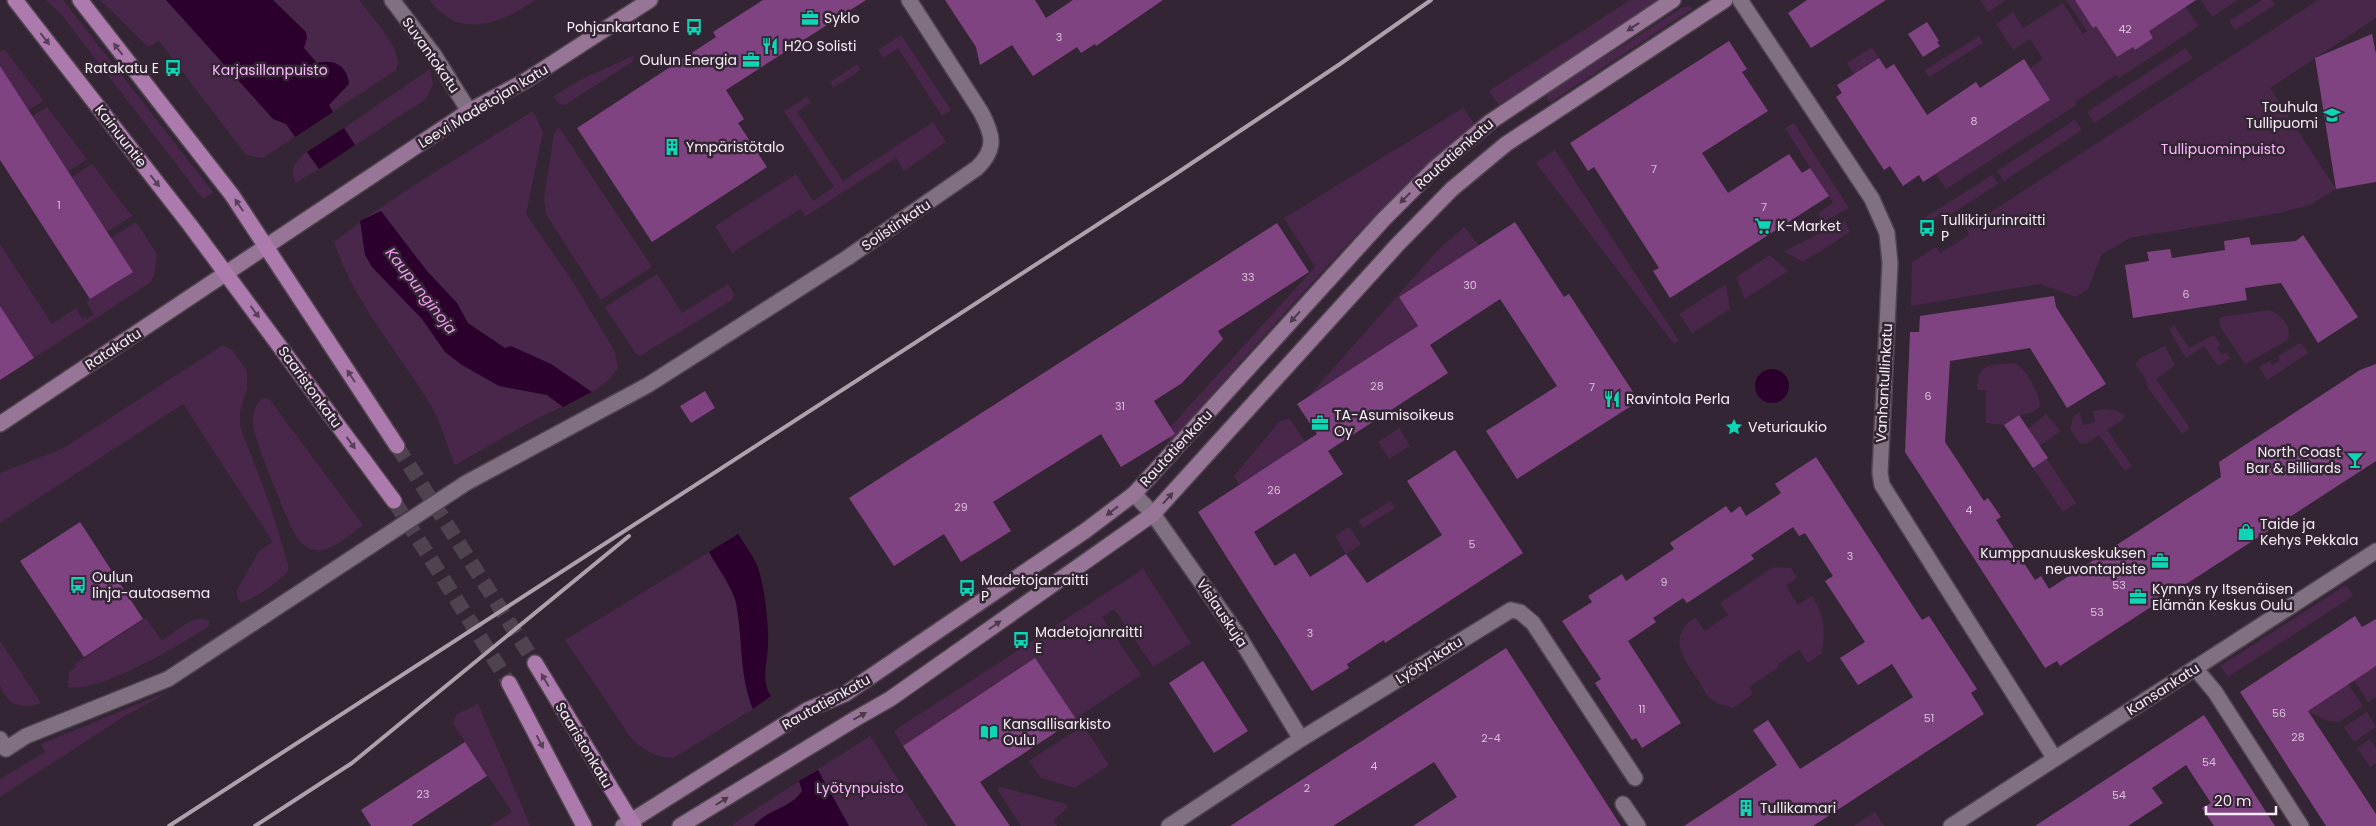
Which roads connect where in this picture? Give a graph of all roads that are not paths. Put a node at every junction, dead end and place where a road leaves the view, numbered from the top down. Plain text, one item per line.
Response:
1 (15, 0) edge
2 (80, 0) edge
3 (392, 0) edge
4 (650, 0) edge
5 (909, 0) edge
6 (1673, 0) edge
7 (1725, 0) edge
8 (1740, 0) edge
9 (469, 111) junction
10 (266, 246) junction
11 (226, 273) junction
12 (0, 424) edge
13 (397, 446) tunnel mouth
14 (1134, 494) junction
15 (394, 501) tunnel mouth
16 (1153, 514) junction
17 (2376, 551) edge
18 (535, 663) tunnel mouth
19 (2195, 668) junction
20 (509, 683) tunnel mouth
21 (0, 739) edge
22 (1301, 739) junction
23 (2055, 759) junction
24 (1635, 778) dead end
25 (1623, 804) dead end
26 (629, 824) edge
27 (584, 826) edge
28 (680, 826) edge
29 (1169, 826) edge
30 (1638, 826) edge
31 (1951, 826) edge
32 (2301, 826) edge

1 -> 11 main road, Kainuuntie
10 -> 2 main road
3 - 9 street, Suvantokatu
4 - 9 main road, Leevi Madetojan katu
5 - 21 street, Solistinkatu
6 -> 14 main road, Rautatienkatu
16 -> 7 main road, Rautatienkatu
8 - 23 street, Vanhantullinkatu
9 - 10 main road, Leevi Madetojan katu
10 - 11 main road, Leevi Madetojan katu
13 -> 10 main road
11 - 12 main road, Ratakatu
11 -> 15 main road, Saaristonkatu
14 - 16 street, Vislauskuja
14 -> 26 main road, Rautatienkatu
16 - 22 street, Vislauskuja
28 -> 16 main road, Rautatienkatu
17 - 19 street, Kansankatu
26 -> 18 main road, Saaristonkatu
19 - 23 street, Kansankatu
19 - 32 street
20 -> 27 main road
22 - 24 street, Lyötynkatu
22 - 29 street, Lyötynkatu
23 - 31 street, Kansankatu
25 - 30 street

